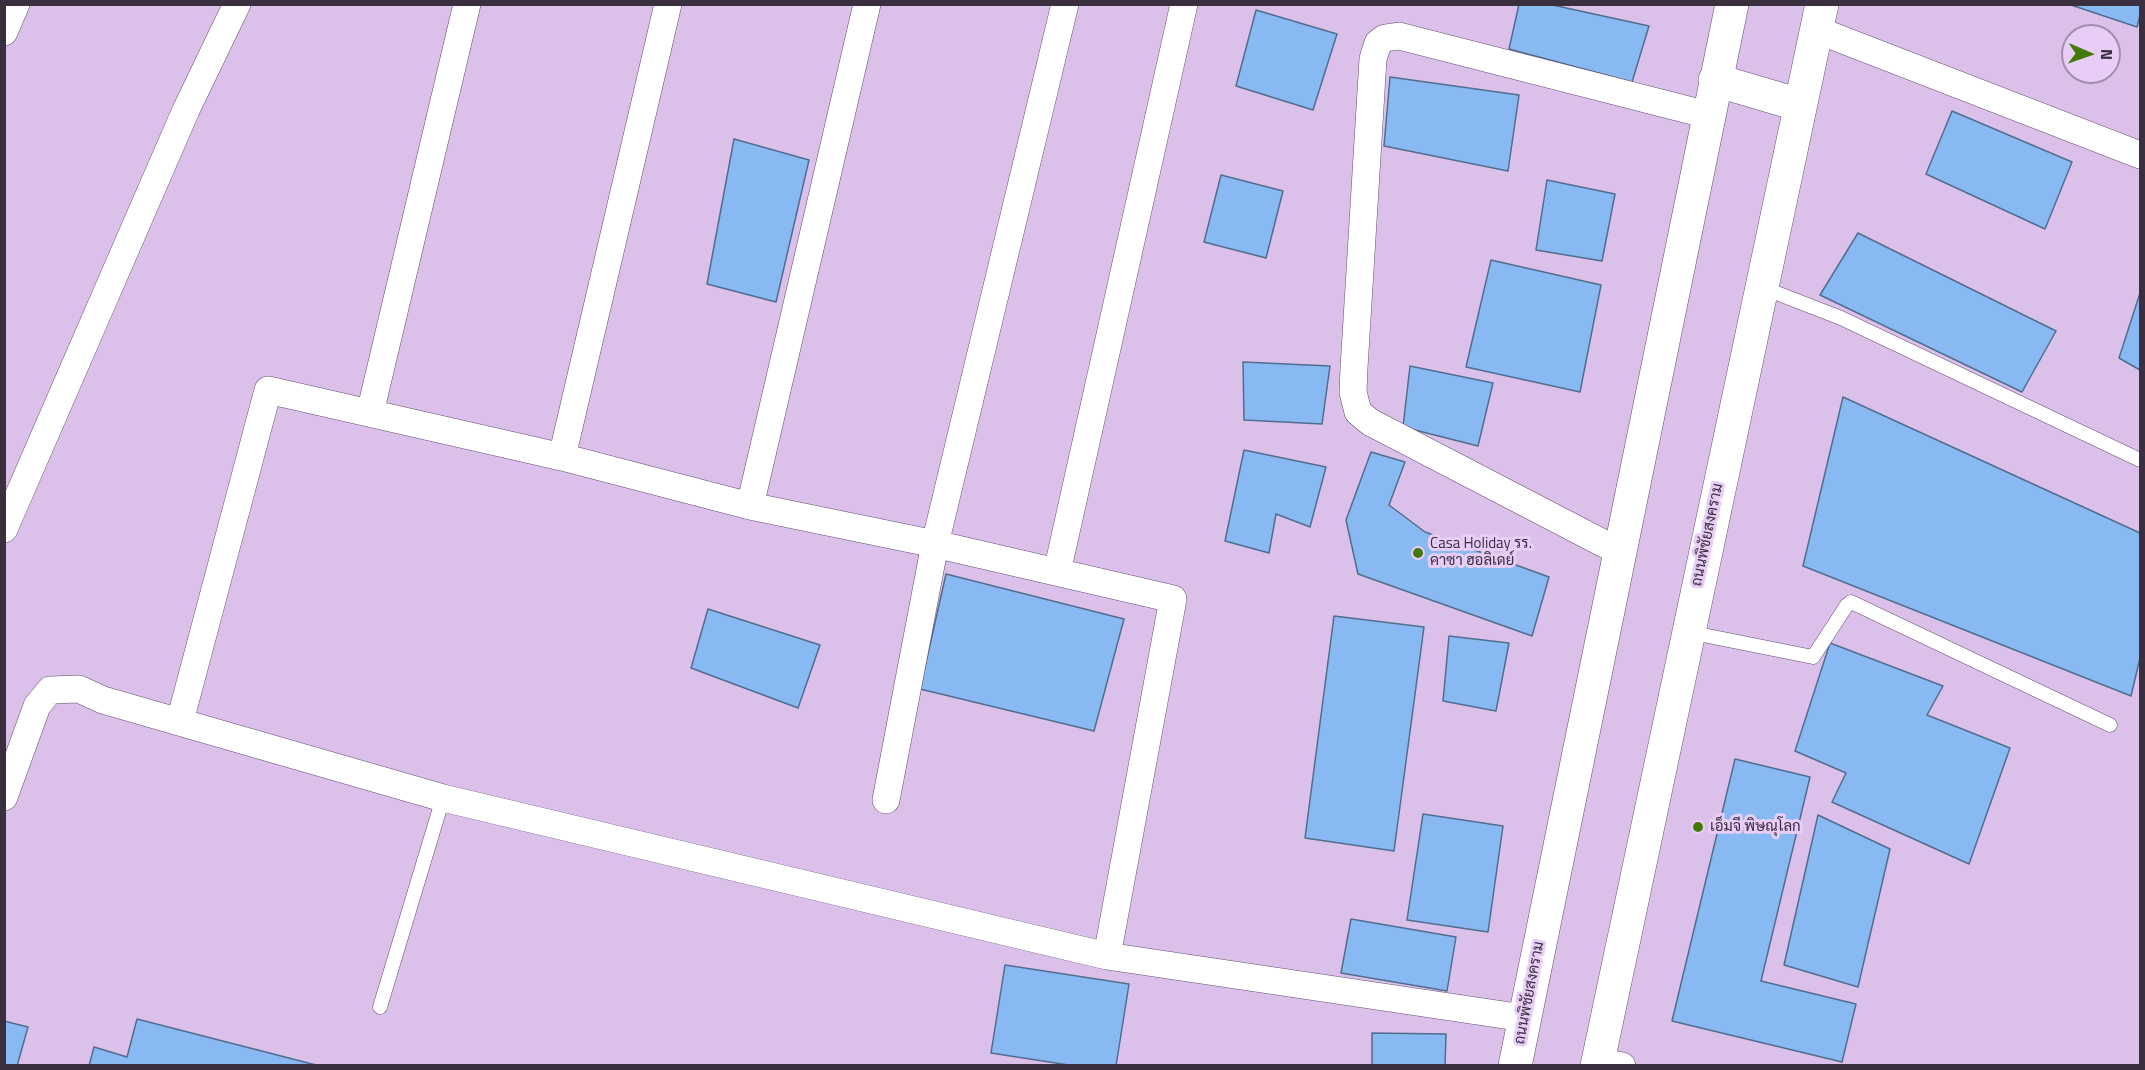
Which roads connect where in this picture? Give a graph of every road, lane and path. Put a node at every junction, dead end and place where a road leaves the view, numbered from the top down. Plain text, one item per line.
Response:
1 (16, 4) edge
2 (237, 4) edge
3 (467, 4) edge
4 (668, 4) edge
5 (867, 4) edge
6 (1065, 4) edge
7 (1184, 4) edge
8 (1732, 4) edge
9 (1819, 17) edge
10 (4, 32) edge
11 (1715, 80) junction
12 (1800, 105) junction
13 (1708, 115) junction
14 (2140, 155) edge
15 (1761, 287) junction
16 (369, 413) junction
17 (562, 457) junction
18 (2140, 460) edge
19 (750, 506) junction
20 (4, 529) edge
21 (935, 544) junction
22 (1620, 552) junction
23 (1057, 572) junction
24 (1688, 632) junction
25 (180, 722) junction
26 (2110, 725) dead end
27 (4, 796) edge
28 (443, 798) junction
29 (886, 800) dead end
30 (1107, 957) junction
31 (380, 1006) dead end
32 (1524, 1018) junction
33 (1605, 1064) edge
34 (1515, 1065) edge

1 - 10 street
2 - 20 street
3 - 16 street
4 - 17 street
5 - 19 street
6 - 21 street
7 - 23 street
8 - 11 main road, ถนนพิชัยสงคราม
9 - 12 main road, ถนนพิชัยสงคราม
9 - 14 street
11 - 12 main road
11 - 13 main road, ถนนพิชัยสงคราม
12 - 15 main road, ถนนพิชัยสงคราม
13 - 22 main road, ถนนพิชัยสงคราม
13 - 22 street
15 - 18 lane
15 - 24 main road, ถนนพิชัยสงคราม
16 - 17 street
16 - 25 street
17 - 19 street
19 - 21 street
21 - 23 street
21 - 29 street
22 - 32 main road, ถนนพิชัยสงคราม
23 - 30 street
24 - 26 lane
24 - 33 main road, ถนนพิชัยสงคราม
25 - 27 street
25 - 28 street
28 - 30 street
28 - 31 lane
30 - 32 street
32 - 34 main road, ถนนพิชัยสงคราม

